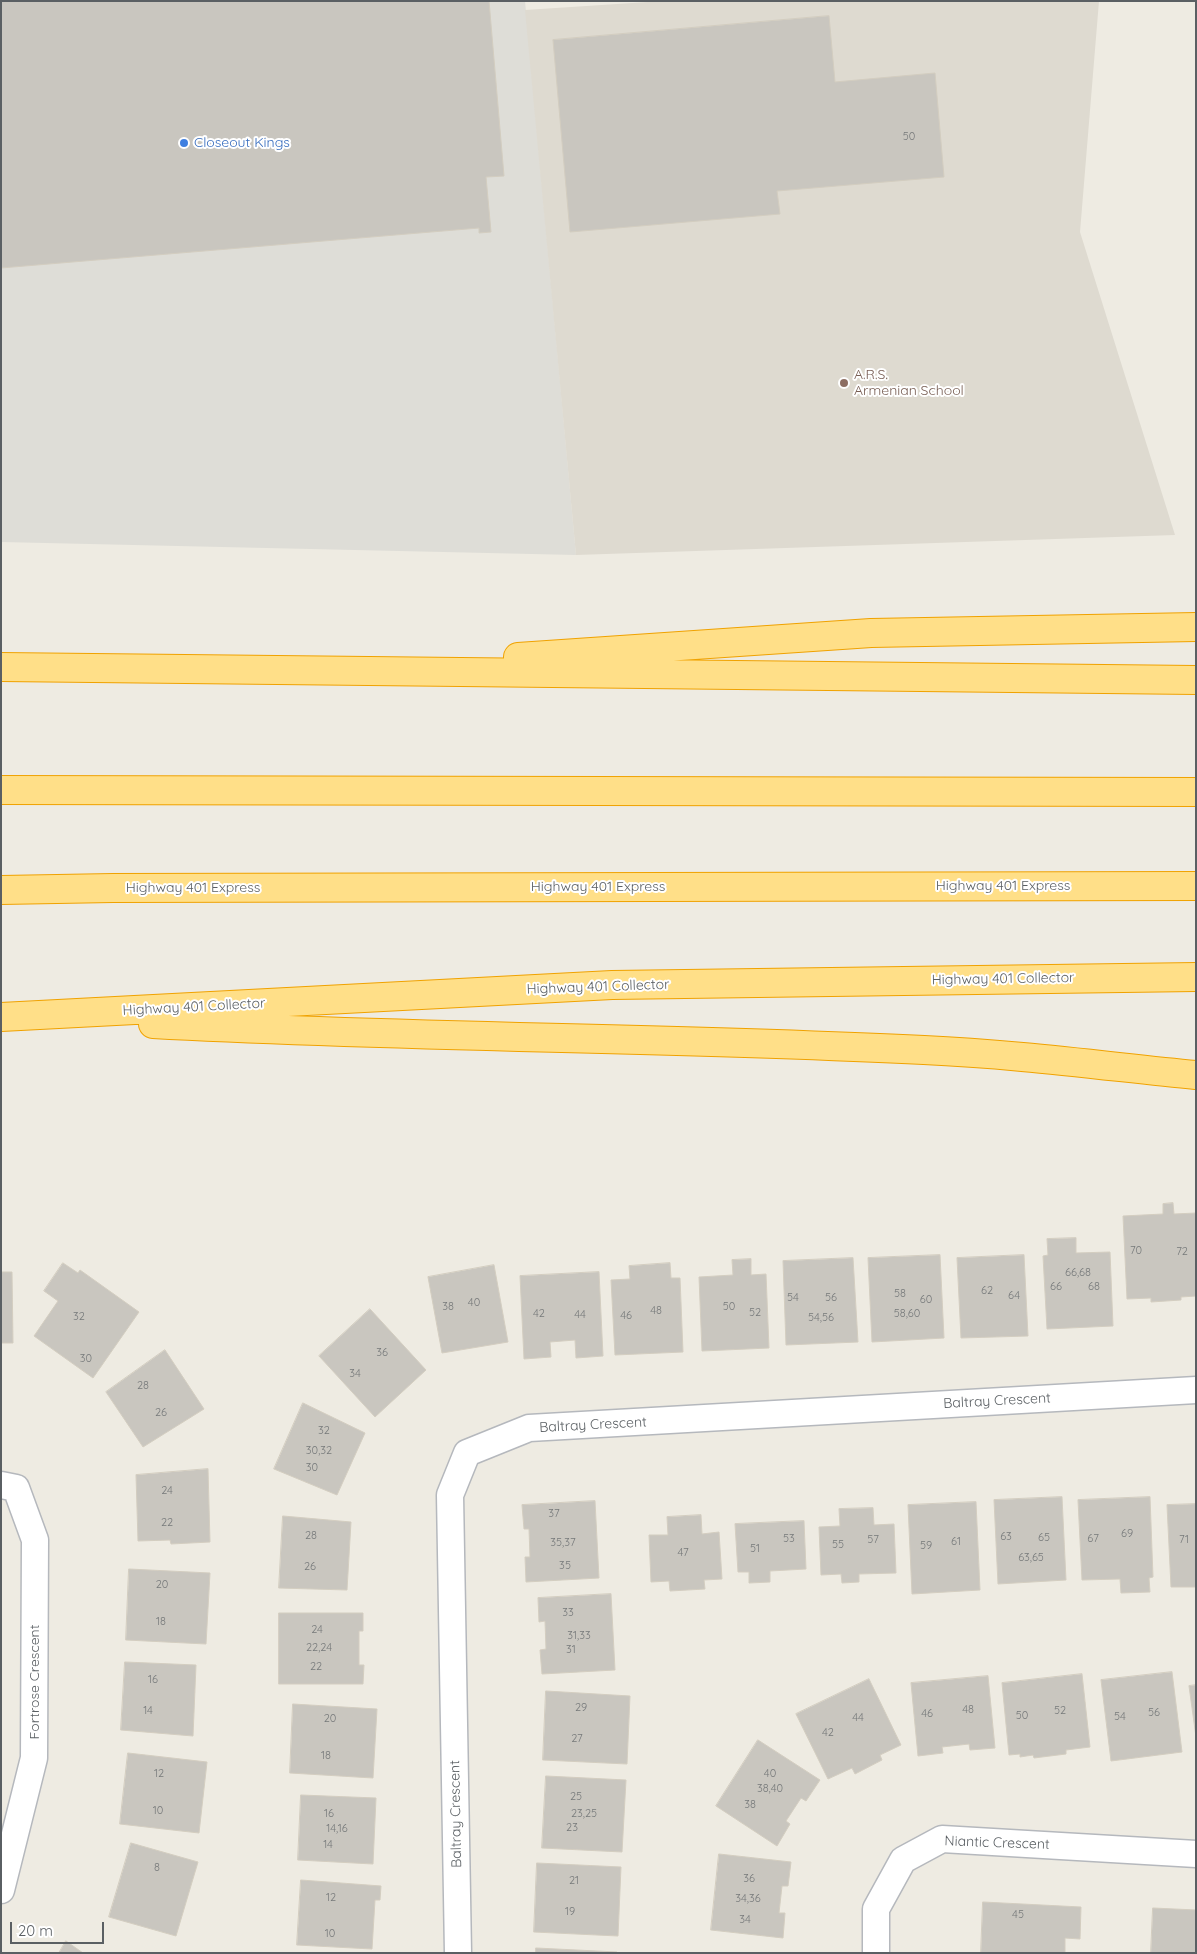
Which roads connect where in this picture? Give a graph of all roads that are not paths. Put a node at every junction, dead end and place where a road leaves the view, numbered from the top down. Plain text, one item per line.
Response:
1 (1196, 627) edge
2 (1, 667) edge
3 (305, 672) junction
4 (1196, 680) edge
5 (1, 790) edge
6 (1196, 792) edge
7 (1196, 886) edge
8 (1, 890) edge
9 (1196, 977) edge
10 (4, 1016) edge
11 (1196, 1075) edge
12 (1196, 1390) edge
13 (1, 1485) edge
14 (1196, 1854) edge
15 (1, 1890) edge
16 (458, 1953) edge
17 (876, 1953) edge

1 - 3 highway
2 - 3 highway
3 - 4 highway
5 - 6 highway
7 - 8 highway, Highway 401 Express
9 - 10 highway, Highway 401 Collector
10 - 11 highway
12 - 16 street, Baltray Crescent
13 - 15 street, Fortrose Crescent
14 - 17 street, Niantic Crescent

